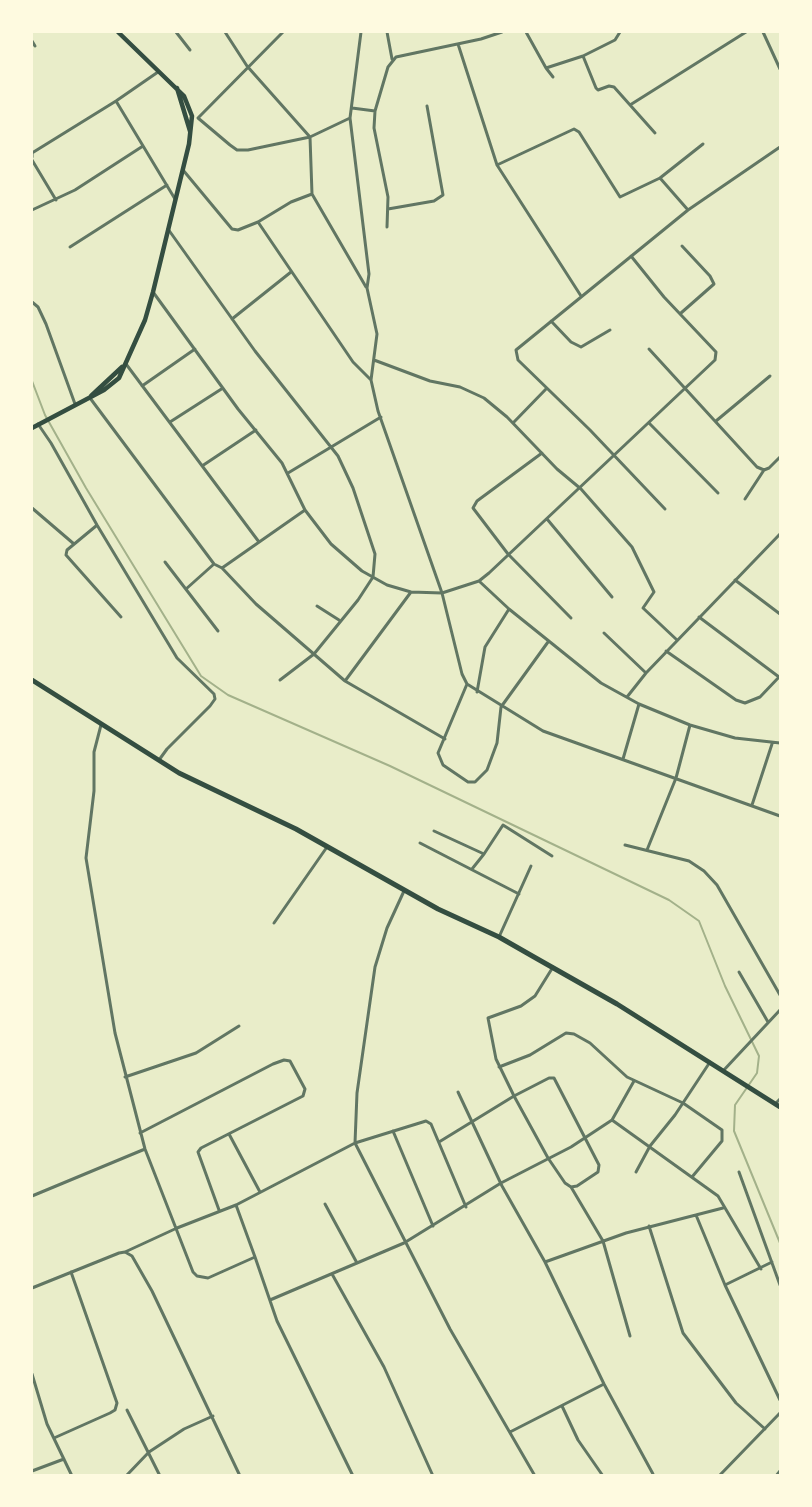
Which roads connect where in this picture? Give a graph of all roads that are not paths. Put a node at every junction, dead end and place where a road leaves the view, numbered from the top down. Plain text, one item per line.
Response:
1 (118, 32) edge
2 (177, 32) edge
3 (225, 32) edge
4 (283, 32) edge
5 (361, 32) edge
6 (387, 32) edge
7 (501, 32) edge
8 (526, 32) edge
9 (620, 32) edge
10 (746, 32) edge
11 (763, 32) edge
12 (490, 33) edge
13 (32, 41) edge
14 (458, 44) junction
15 (35, 46) dead end
16 (190, 50) dead end
17 (583, 56) junction
18 (392, 60) junction
19 (247, 66) junction
20 (780, 66) edge
21 (546, 68) junction
22 (158, 72) junction
23 (553, 77) dead end
24 (177, 88) junction
25 (116, 101) junction
26 (630, 105) junction
27 (427, 106) dead end
28 (352, 108) junction
29 (375, 111) junction
30 (192, 116) junction
31 (198, 118) junction
32 (350, 118) junction
33 (190, 133) junction
34 (655, 133) dead end
35 (310, 137) junction
36 (704, 144) dead end
37 (143, 146) junction
38 (780, 147) edge
39 (32, 159) edge
40 (497, 165) junction
41 (183, 170) junction
42 (660, 178) junction
43 (167, 185) junction
44 (312, 194) junction
45 (175, 199) junction
46 (56, 200) junction
47 (388, 209) junction
48 (32, 210) edge
49 (687, 210) junction
50 (258, 222) junction
51 (167, 227) junction
52 (387, 227) dead end
53 (682, 246) dead end
54 (70, 247) dead end
55 (631, 256) junction
56 (291, 272) junction
57 (367, 288) junction
58 (153, 292) junction
59 (581, 296) junction
60 (32, 302) edge
61 (681, 313) junction
62 (232, 319) junction
63 (551, 321) junction
64 (610, 330) dead end
65 (195, 349) junction
66 (649, 349) dead end
67 (374, 360) junction
68 (124, 365) junction
69 (770, 376) dead end
70 (371, 380) junction
71 (142, 386) junction
72 (223, 388) junction
73 (686, 388) junction
74 (546, 389) junction
75 (90, 396) junction
76 (75, 404) junction
77 (381, 417) junction
78 (170, 422) junction
79 (716, 422) junction
80 (40, 423) junction
81 (513, 423) junction
82 (648, 423) junction
83 (32, 428) edge
84 (256, 430) junction
85 (330, 446) junction
86 (542, 453) junction
87 (615, 455) junction
88 (780, 457) edge
89 (202, 466) junction
90 (765, 470) junction
91 (288, 473) junction
92 (581, 489) junction
93 (718, 493) dead end
94 (746, 499) dead end
95 (32, 508) edge
96 (665, 509) dead end
97 (305, 510) junction
98 (547, 519) junction
99 (97, 525) junction
100 (780, 534) edge
101 (259, 542) junction
102 (74, 544) junction
103 (508, 554) junction
104 (165, 562) dead end
105 (214, 564) junction
106 (222, 568) junction
107 (373, 577) junction
108 (735, 579) junction
109 (479, 580) junction
110 (186, 589) junction
111 (411, 592) junction
112 (442, 593) junction
113 (612, 597) dead end
114 (317, 606) dead end
115 (509, 609) junction
116 (780, 614) edge
117 (699, 617) junction
118 (121, 618) dead end
119 (571, 618) dead end
120 (339, 620) junction
121 (218, 631) dead end
122 (604, 633) dead end
123 (677, 640) junction
124 (548, 642) junction
125 (666, 651) junction
126 (314, 654) junction
127 (646, 673) junction
128 (780, 677) edge
129 (32, 680) edge
130 (280, 680) dead end
131 (345, 681) junction
132 (467, 684) junction
133 (477, 692) junction
134 (627, 697) junction
135 (639, 704) junction
136 (501, 707) junction
137 (101, 725) junction
138 (690, 725) junction
139 (445, 739) junction
140 (780, 743) edge
141 (772, 744) junction
142 (623, 759) junction
143 (158, 761) junction
144 (676, 778) junction
145 (752, 805) junction
146 (780, 816) edge
147 (434, 831) dead end
148 (420, 843) dead end
149 (625, 845) dead end
150 (328, 846) junction
151 (646, 850) junction
152 (484, 854) junction
153 (552, 856) dead end
154 (531, 866) dead end
155 (472, 869) junction
156 (404, 891) junction
157 (519, 894) junction
158 (274, 923) dead end
159 (499, 937) junction
160 (553, 967) junction
161 (739, 972) dead end
162 (780, 995) edge
163 (780, 1011) edge
164 (768, 1023) junction
165 (239, 1026) dead end
166 (710, 1062) junction
167 (499, 1066) junction
168 (723, 1071) junction
169 (125, 1077) junction
170 (633, 1081) junction
171 (458, 1092) dead end
172 (514, 1096) junction
173 (683, 1103) junction
174 (779, 1103) edge
175 (612, 1120) junction
176 (473, 1122) junction
177 (393, 1131) junction
178 (140, 1133) junction
179 (229, 1134) junction
180 (585, 1138) junction
181 (439, 1142) junction
182 (356, 1143) junction
183 (650, 1146) junction
184 (145, 1149) junction
185 (548, 1158) junction
186 (636, 1172) dead end
187 (739, 1172) dead end
188 (692, 1177) junction
189 (501, 1183) junction
190 (571, 1187) junction
191 (260, 1192) junction
192 (32, 1196) edge
193 (325, 1204) dead end
194 (236, 1205) junction
195 (466, 1207) junction
196 (723, 1208) junction
197 (220, 1210) junction
198 (696, 1215) junction
199 (433, 1226) junction
200 (649, 1226) junction
201 (177, 1228) junction
202 (603, 1241) junction
203 (405, 1243) junction
204 (125, 1252) junction
205 (255, 1257) junction
206 (545, 1262) junction
207 (772, 1262) junction
208 (357, 1263) junction
209 (761, 1269) junction
210 (71, 1272) junction
211 (332, 1274) junction
212 (725, 1285) junction
213 (780, 1285) edge
214 (32, 1288) edge
215 (270, 1300) junction
216 (630, 1336) dead end
217 (32, 1374) edge
218 (604, 1384) junction
219 (780, 1400) edge
220 (562, 1406) junction
221 (127, 1410) dead end
222 (780, 1413) edge
223 (213, 1416) junction
224 (765, 1429) junction
225 (510, 1432) junction
226 (54, 1438) junction
227 (149, 1452) junction
228 (64, 1459) junction
229 (32, 1472) edge
230 (780, 1472) edge
231 (653, 1474) edge
232 (72, 1476) edge
233 (126, 1476) edge
234 (160, 1476) edge
235 (240, 1476) edge
236 (353, 1476) edge
237 (433, 1476) edge
238 (535, 1476) edge
239 (603, 1476) edge
240 (719, 1476) edge
241 (776, 1476) edge

1 - 22 main road
2 - 16 street
3 - 19 street
4 - 19 street
5 - 28 street
6 - 18 street
7 - 12 street
8 - 21 street
9 - 17 street
10 - 26 street
11 - 20 street
12 - 14 street
13 - 15 street
14 - 18 street
14 - 40 street
17 - 21 street
17 - 26 street
18 - 29 street
19 - 31 street
19 - 35 street
21 - 23 street
22 - 24 main road
22 - 25 street
24 - 30 main road
24 - 33 main road
25 - 37 street
25 - 39 street
26 - 34 street
27 - 47 street
28 - 29 street
28 - 32 street
29 - 47 street
30 - 31 street
30 - 33 main road
31 - 35 street
32 - 35 street
32 - 57 street
33 - 41 main road
35 - 44 street
36 - 42 street
37 - 43 street
37 - 46 street
38 - 49 street
39 - 46 street
40 - 42 street
40 - 59 street
41 - 45 main road
41 - 50 street
42 - 49 street
43 - 45 street
43 - 54 street
44 - 50 street
44 - 57 street
45 - 51 main road
46 - 48 street
47 - 52 street
49 - 55 street
50 - 56 street
51 - 58 main road
51 - 62 street
53 - 61 street
55 - 59 street
55 - 61 street
56 - 62 street
56 - 70 street
57 - 67 street
58 - 65 street
58 - 68 main road
59 - 63 street
60 - 76 street
61 - 73 street
62 - 85 street
63 - 64 street
63 - 74 street
65 - 71 street
65 - 72 street
66 - 73 street
67 - 70 street
67 - 81 street
68 - 71 street
68 - 75 main road
69 - 79 street
70 - 77 street
71 - 78 street
72 - 78 street
72 - 84 street
73 - 79 street
73 - 82 street
74 - 81 street
74 - 87 street
75 - 76 main road
75 - 105 street
76 - 80 main road
77 - 85 street
77 - 112 street
78 - 89 street
79 - 90 street
80 - 83 main road
80 - 99 street
81 - 86 street
82 - 87 street
82 - 93 street
84 - 89 street
84 - 91 street
85 - 91 street
85 - 107 street
86 - 92 street
86 - 103 street
87 - 92 street
87 - 96 street
88 - 90 street
89 - 101 street
90 - 94 street
91 - 97 street
92 - 98 street
92 - 123 street
95 - 102 street
97 - 101 street
97 - 107 street
98 - 103 street
98 - 113 street
99 - 102 street
99 - 143 street
100 - 108 street
101 - 106 street
102 - 118 street
103 - 109 street
103 - 119 street
104 - 110 street
105 - 106 street
105 - 110 street
106 - 126 street
107 - 111 street
107 - 120 street
108 - 116 street
108 - 117 street
109 - 112 street
109 - 115 street
110 - 121 street
111 - 112 street
111 - 131 street
112 - 132 street
114 - 120 street
115 - 124 street
115 - 133 street
117 - 123 street
117 - 128 street
120 - 126 street
122 - 127 street
123 - 125 street
124 - 134 street
124 - 136 street
125 - 127 street
125 - 128 street
126 - 130 street
126 - 131 street
127 - 134 street
129 - 137 main road
131 - 139 street
132 - 133 street
132 - 139 street
133 - 136 street
134 - 135 street
135 - 138 street
135 - 142 street
136 - 139 street
136 - 142 street
137 - 143 main road
137 - 169 street
138 - 141 street
138 - 144 street
140 - 141 street
141 - 145 street
142 - 144 street
143 - 150 main road
144 - 145 street
144 - 151 street
145 - 146 street
147 - 152 street
148 - 155 street
149 - 151 street
150 - 156 main road
150 - 158 street
151 - 162 street
152 - 153 street
152 - 155 street
154 - 157 street
155 - 157 street
156 - 159 main road
156 - 182 street
157 - 159 street
159 - 160 main road
160 - 166 main road
160 - 167 street
161 - 164 street
163 - 164 street
164 - 168 street
165 - 169 street
166 - 168 main road
166 - 173 street
167 - 170 street
167 - 172 street
168 - 174 main road
169 - 178 street
170 - 173 street
170 - 175 street
171 - 176 street
172 - 176 street
172 - 180 street
172 - 185 street
173 - 183 street
173 - 188 street
175 - 180 street
175 - 183 street
176 - 181 street
176 - 189 street
177 - 181 street
177 - 182 street
177 - 199 street
178 - 179 street
178 - 184 street
179 - 191 street
179 - 197 street
180 - 185 street
180 - 190 street
181 - 195 street
182 - 191 street
182 - 203 street
183 - 186 street
183 - 188 street
184 - 192 street
184 - 201 street
185 - 189 street
185 - 190 street
187 - 207 street
188 - 196 street
189 - 195 street
189 - 206 street
190 - 202 street
191 - 194 street
193 - 208 street
194 - 197 street
194 - 205 street
195 - 199 street
196 - 198 street
196 - 209 street
197 - 201 street
198 - 200 street
198 - 212 street
199 - 203 street
200 - 202 street
200 - 224 street
201 - 204 street
201 - 205 street
202 - 206 street
202 - 216 street
203 - 208 street
203 - 225 street
204 - 210 street
204 - 223 street
205 - 215 street
206 - 218 street
207 - 209 street
207 - 213 street
208 - 211 street
209 - 212 street
210 - 214 street
210 - 226 street
211 - 215 street
211 - 237 street
212 - 219 street
215 - 236 street
217 - 226 street
218 - 220 street
218 - 231 street
220 - 225 street
220 - 239 street
221 - 227 street
222 - 224 street
223 - 227 street
223 - 235 street
224 - 240 street
225 - 238 street
226 - 228 street
227 - 233 street
227 - 234 street
228 - 229 street
228 - 232 street
230 - 241 street

